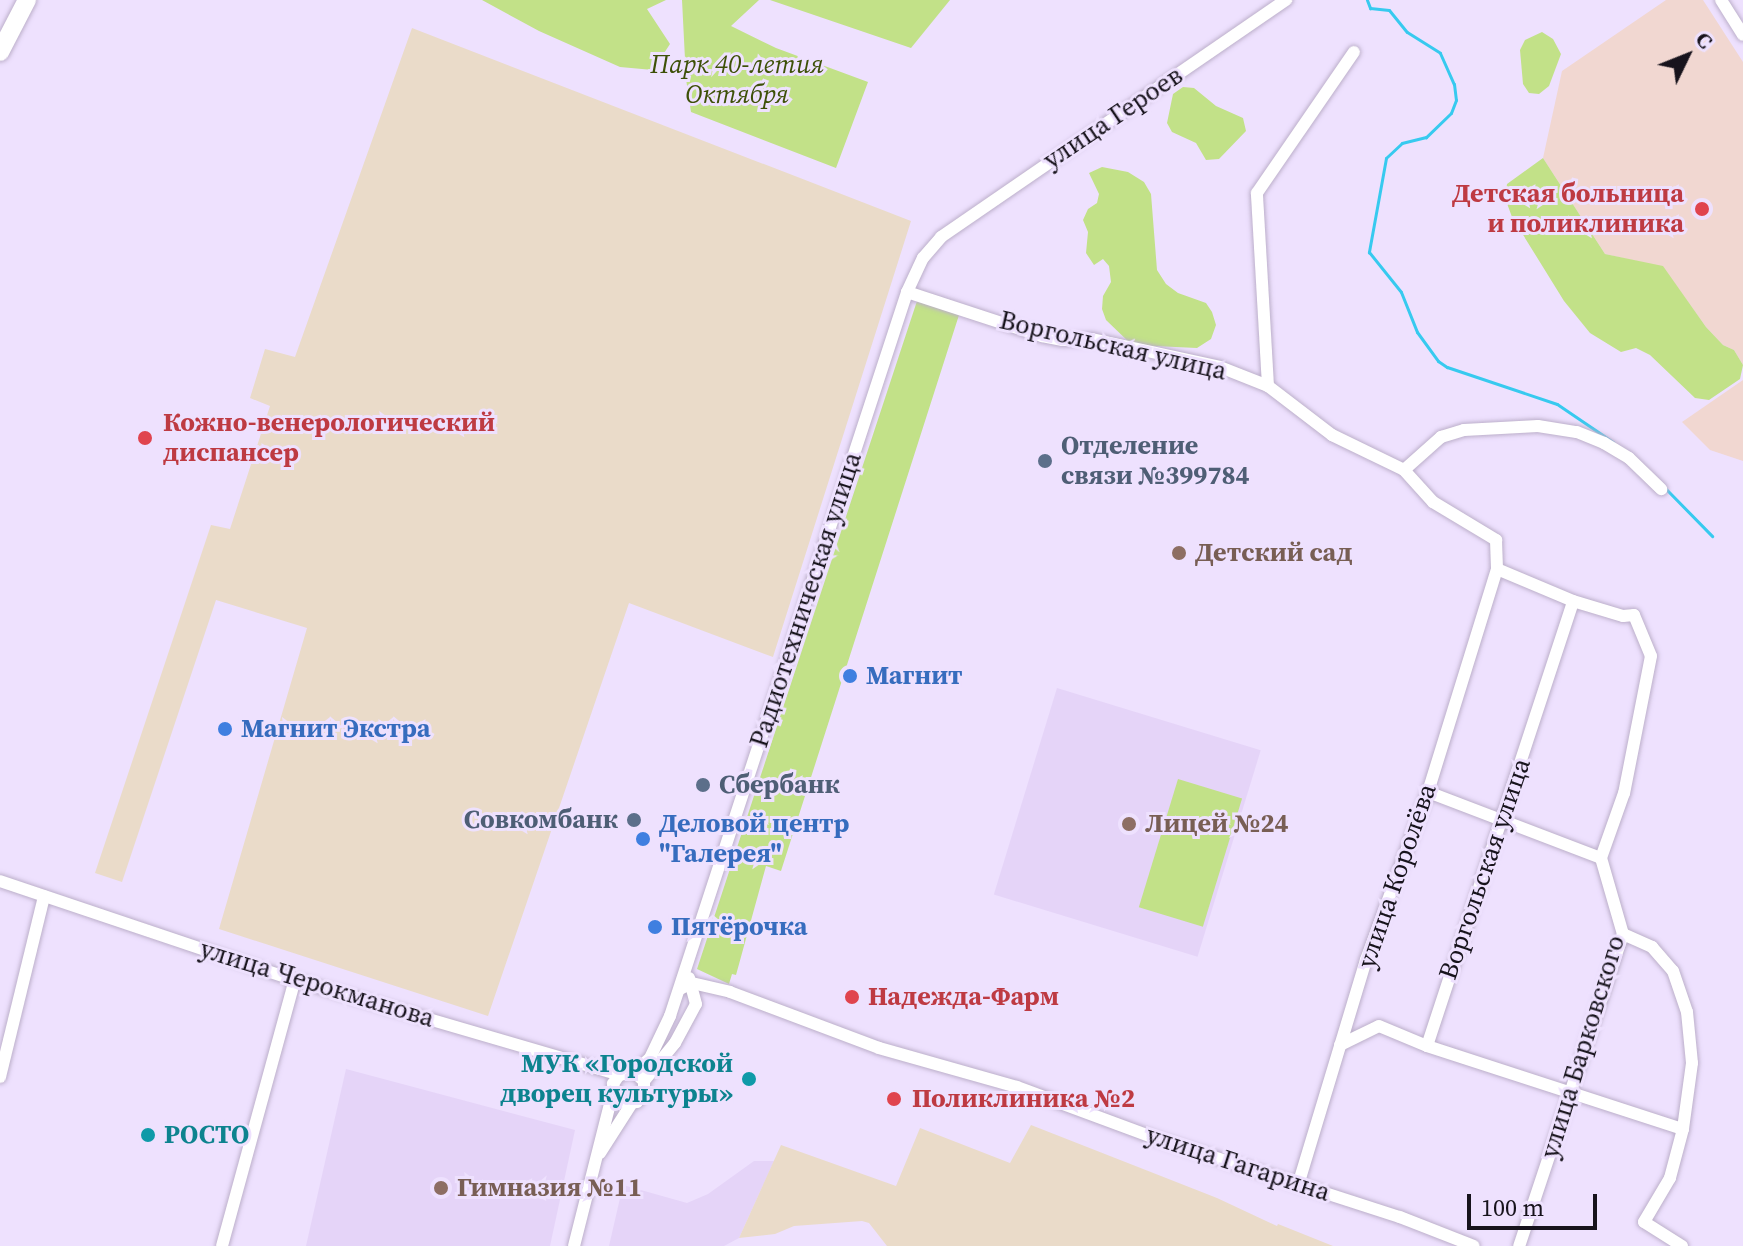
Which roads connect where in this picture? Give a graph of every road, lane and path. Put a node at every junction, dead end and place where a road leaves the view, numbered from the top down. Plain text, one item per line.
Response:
1 (27, 0) edge
2 (1286, 0) edge
3 (1721, 0) edge
4 (1743, 35) edge
5 (0, 52) edge
6 (1354, 52) dead end
7 (941, 237) joint
8 (907, 292) junction
9 (1268, 386) junction
10 (1404, 470) junction
11 (1661, 489) dead end
12 (1497, 569) junction
13 (1573, 601) junction
14 (1428, 792) junction
15 (1498, 820) junction
16 (1601, 858) junction
17 (0, 881) edge
18 (44, 896) junction
19 (1623, 934) junction
20 (685, 970) junction
21 (295, 980) junction
22 (692, 983) junction
23 (680, 989) junction
24 (730, 992) junction
25 (696, 1004) junction
26 (670, 1016) junction
27 (1340, 1045) junction
28 (1427, 1046) junction
29 (634, 1072) junction
30 (0, 1077) edge
31 (644, 1081) junction
32 (615, 1084) junction
33 (1571, 1093) junction
34 (632, 1103) junction
35 (1683, 1129) junction
36 (598, 1155) junction
37 (1299, 1182) junction
38 (222, 1246) edge
39 (574, 1246) edge
40 (1474, 1246) edge
41 (1519, 1246) edge
42 (1682, 1246) edge

1 - 5 highway
2 - 7 street, улица Героев
3 - 4 street
6 - 9 street
7 - 8 street, Радиотехническая улица
8 - 9 street, Воргольская улица
8 - 20 street, Радиотехническая улица
9 - 10 street, Воргольская улица
10 - 11 street
10 - 12 street, Воргольская улица
12 - 13 street
12 - 14 street, улица Королёва
13 - 15 street, Воргольская улица
13 - 16 street
14 - 15 street
14 - 27 street, улица Королёва
15 - 16 street
15 - 28 street, Воргольская улица
16 - 19 street, улица Барковского
17 - 18 street, улица Черокманова
18 - 21 street, улица Черокманова
18 - 30 street
19 - 33 street, улица Барковского
19 - 35 street
20 - 22 street
20 - 23 street, Радиотехническая улица
21 - 32 street, улица Черокманова
21 - 38 street
22 - 23 street
22 - 24 street, улица Гагарина
22 - 25 street
23 - 26 street, Радиотехническая улица
24 - 25 street
24 - 37 street, улица Гагарина
25 - 26 street
25 - 31 street
26 - 29 street, Радиотехническая улица
27 - 28 street
27 - 37 street, улица Королёва
28 - 33 street
29 - 31 street
29 - 32 street
31 - 34 street
32 - 34 street
32 - 36 street
33 - 35 street
33 - 41 street, улица Барковского
34 - 36 street
35 - 42 street
36 - 39 street
37 - 40 street, улица Гагарина

